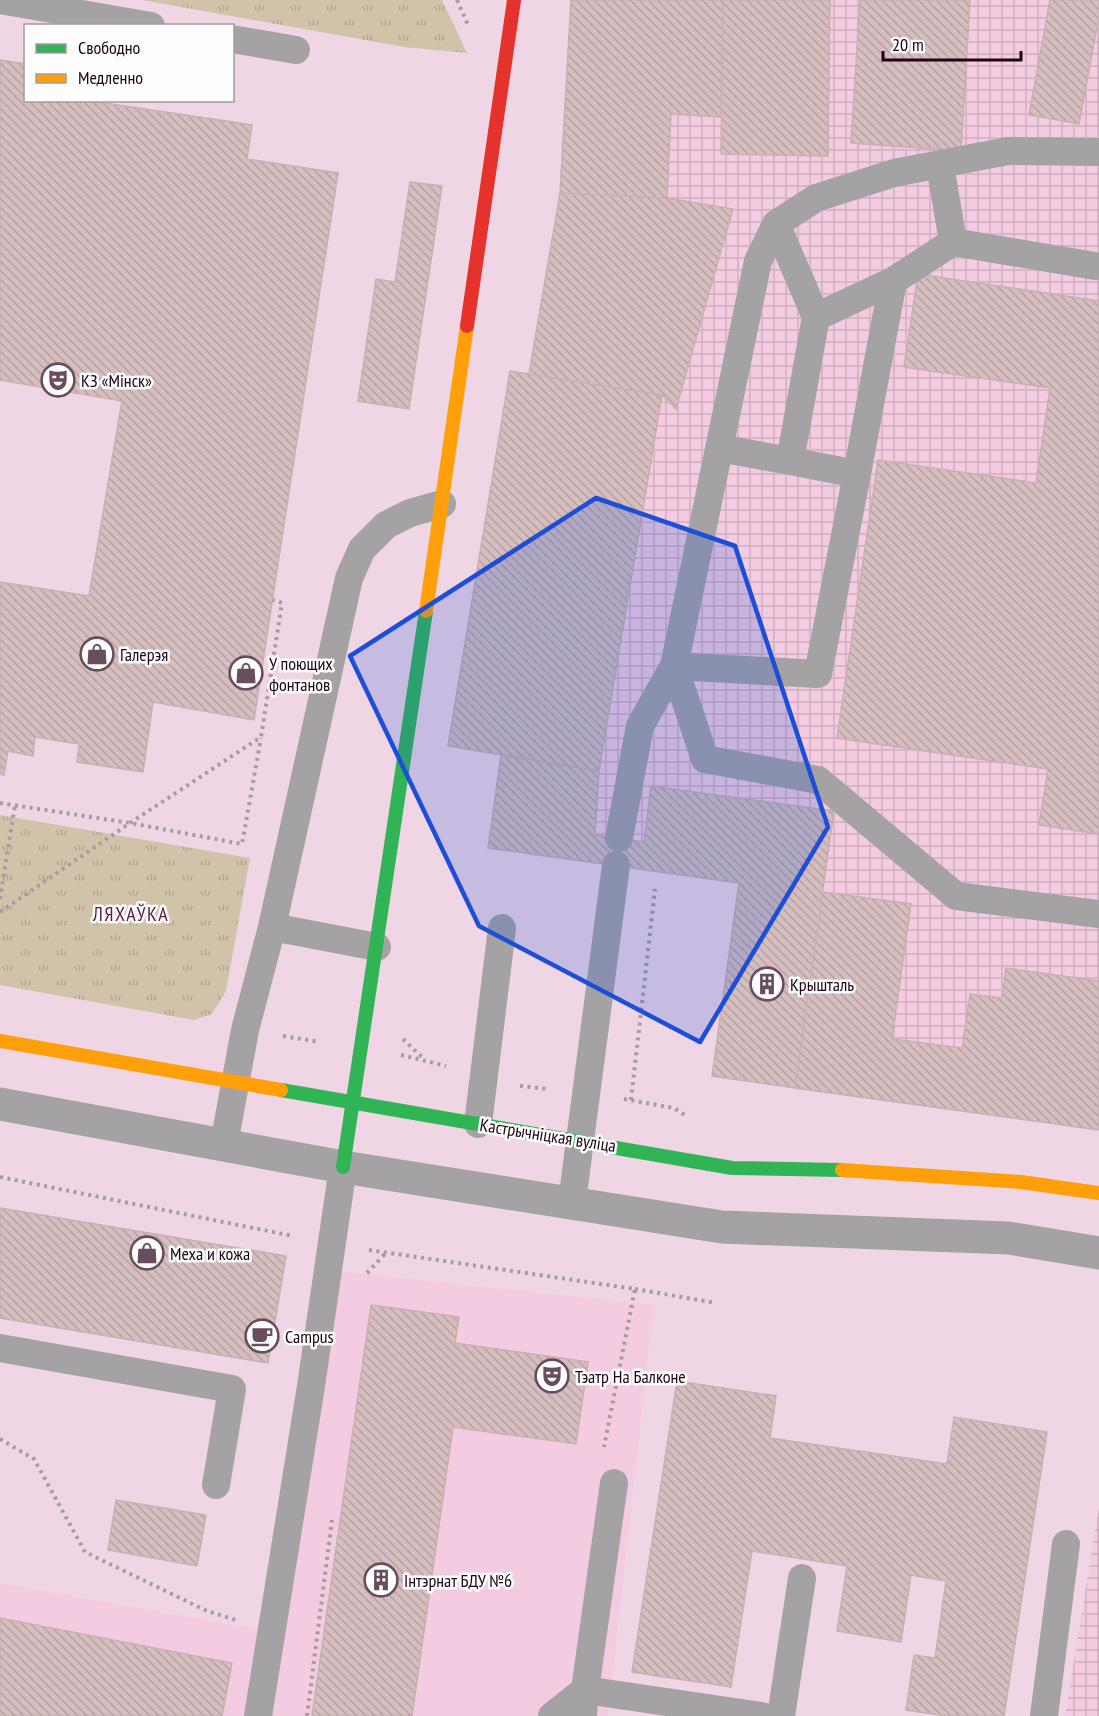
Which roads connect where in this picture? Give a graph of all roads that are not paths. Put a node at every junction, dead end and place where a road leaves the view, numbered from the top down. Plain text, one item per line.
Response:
1 (0, 0) edge
2 (514, 0) edge
3 (139, 24) edge
4 (234, 39) edge
5 (296, 50) dead end
6 (1099, 152) edge
7 (940, 165) junction
8 (777, 224) junction
9 (953, 242) junction
10 (1095, 266) dead end
11 (893, 281) junction
12 (816, 317) junction
13 (719, 448) junction
14 (790, 461) junction
15 (857, 474) junction
16 (442, 504) junction
17 (674, 666) junction
18 (1099, 914) edge
19 (272, 927) junction
20 (502, 928) dead end
21 (376, 947) junction
22 (0, 1041) edge
23 (236, 1082) junction
24 (353, 1102) junction
25 (0, 1104) edge
26 (478, 1124) junction
27 (580, 1140) junction
28 (224, 1144) junction
29 (343, 1167) junction
30 (1099, 1193) edge
31 (572, 1202) junction
32 (1099, 1253) edge
33 (0, 1348) edge
34 (614, 1483) dead end
35 (216, 1485) dead end
36 (1066, 1544) dead end
37 (802, 1578) dead end
38 (584, 1703) edge
39 (258, 1716) edge
40 (552, 1716) edge
41 (762, 1716) edge
42 (781, 1716) edge
43 (1044, 1716) edge

1 - 3 lane
2 - 16 street
4 - 5 lane
6 - 7 lane
7 - 8 lane
7 - 9 lane
8 - 12 lane
8 - 13 lane
9 - 10 lane
9 - 11 lane
11 - 12 lane
11 - 15 lane
12 - 14 lane
13 - 14 lane
13 - 17 lane
14 - 15 lane
15 - 17 lane
16 - 19 lane
16 - 21 street
17 - 18 lane
17 - 27 lane
19 - 21 lane
19 - 23 lane
20 - 26 lane
21 - 24 street
22 - 23 street, Кастрычніцкая вуліца
23 - 24 street, Кастрычніцкая вуліца
23 - 28 lane
24 - 26 street, Кастрычніцкая вуліца
24 - 29 street
25 - 28 street
26 - 27 street, Кастрычніцкая вуліца
27 - 30 street, Кастрычніцкая вуліца
27 - 31 lane
28 - 29 street
29 - 31 street
29 - 39 lane
31 - 32 street
33 - 35 lane
34 - 38 lane
36 - 43 lane
37 - 42 lane
38 - 40 lane
38 - 41 lane

